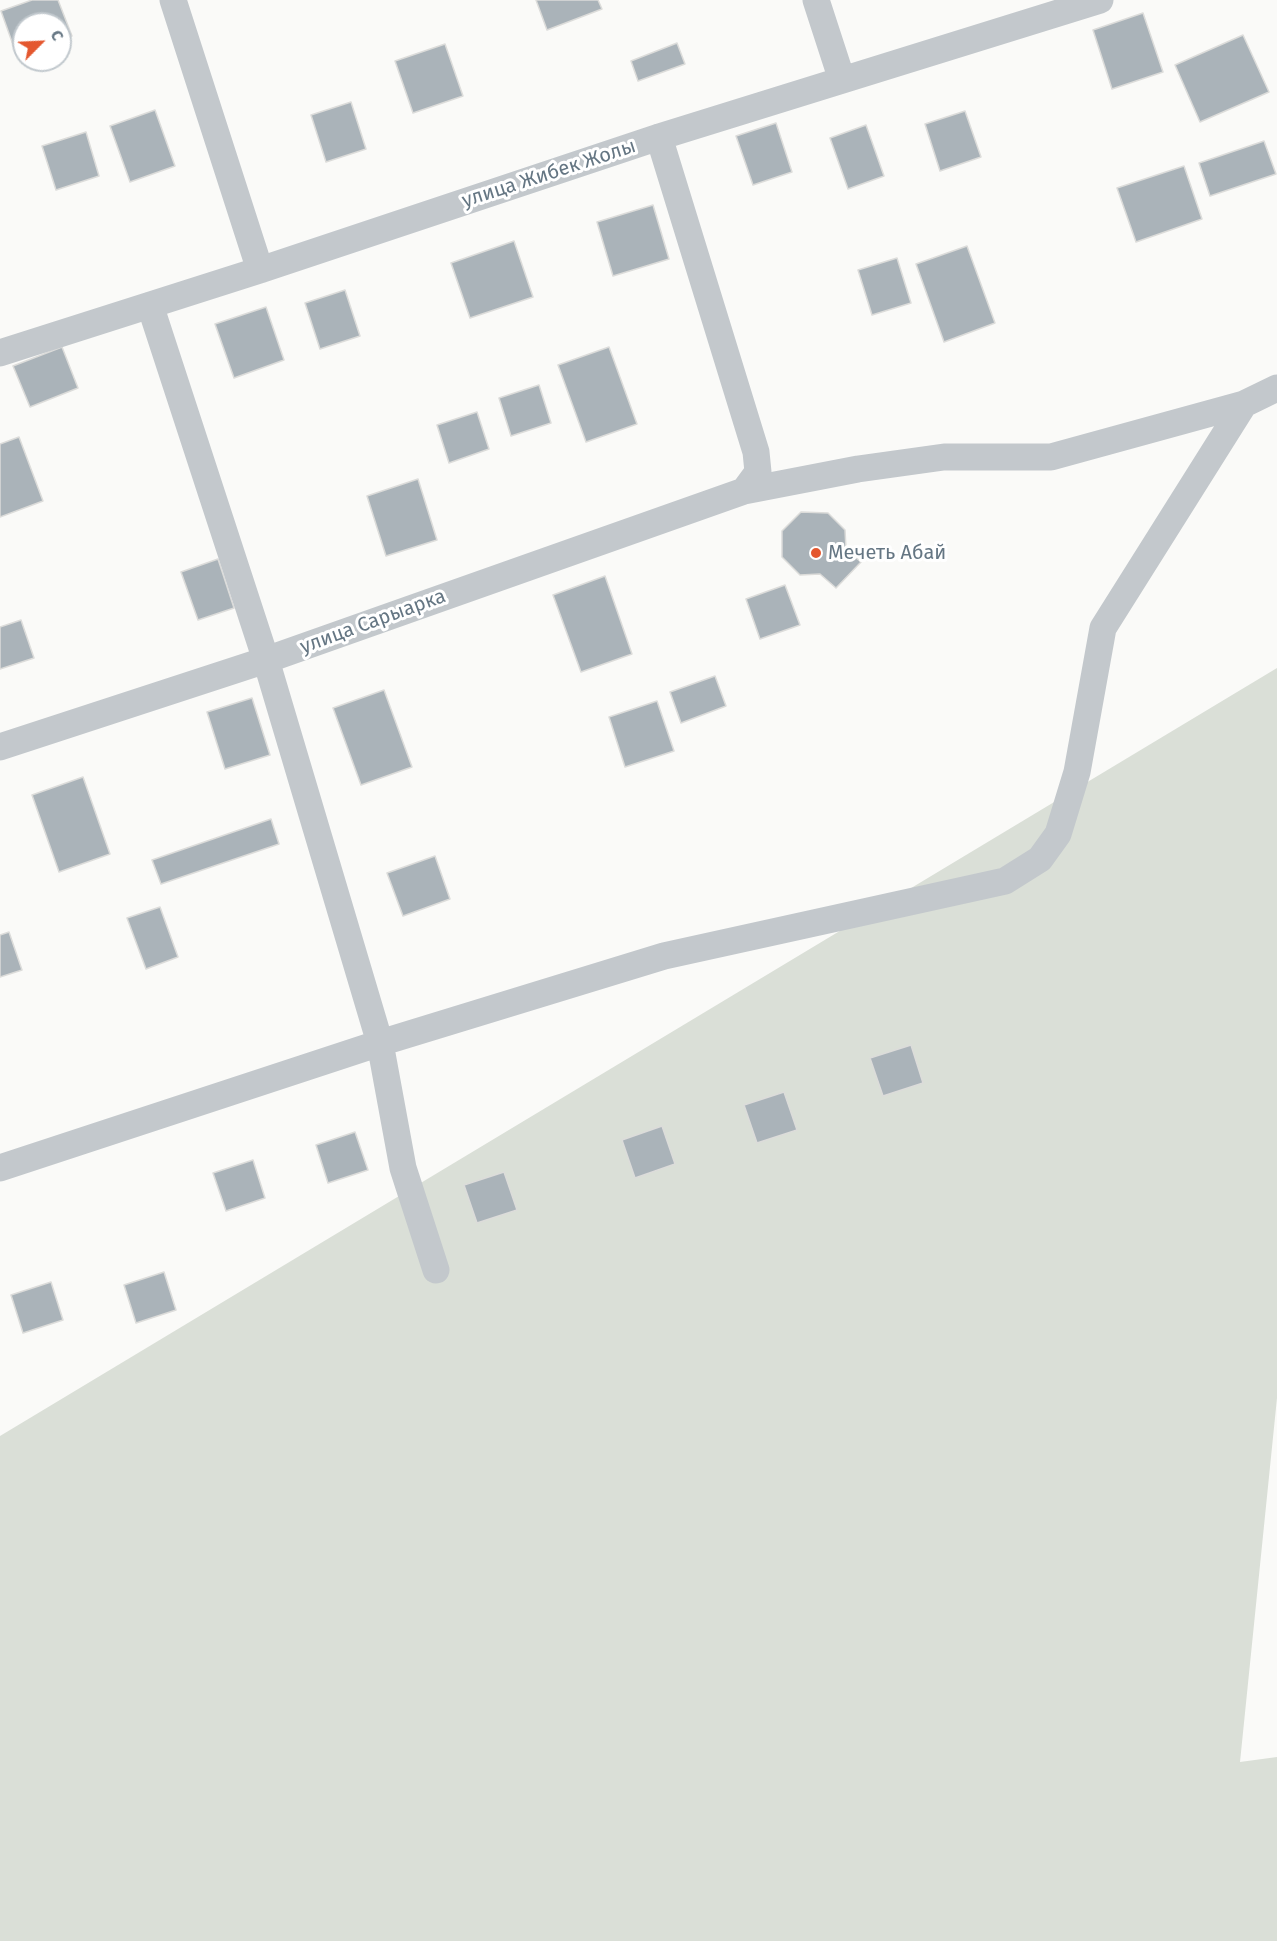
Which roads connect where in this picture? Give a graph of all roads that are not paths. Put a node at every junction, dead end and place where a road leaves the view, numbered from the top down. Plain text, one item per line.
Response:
1 (173, 0) edge
2 (816, 0) edge
3 (1100, 0) edge
4 (842, 80) junction
5 (659, 137) junction
6 (260, 270) junction
7 (150, 305) junction
8 (0, 353) edge
9 (1277, 388) edge
10 (1244, 404) junction
11 (744, 491) junction
12 (266, 660) junction
13 (0, 747) edge
14 (380, 1043) junction
15 (0, 1167) edge
16 (436, 1270) dead end

1 - 6 street
2 - 4 street
3 - 4 street, улица Жибек Жолы
4 - 5 street, улица Жибек Жолы
5 - 6 street, улица Жибек Жолы
5 - 11 street
6 - 7 street, улица Жибек Жолы
7 - 8 street, улица Жибек Жолы
7 - 12 street
9 - 10 street, улица Сарыарка
10 - 11 street, улица Сарыарка
10 - 14 street
11 - 12 street, улица Сарыарка
12 - 13 street, улица Сарыарка
12 - 14 street
14 - 15 street
14 - 16 street

